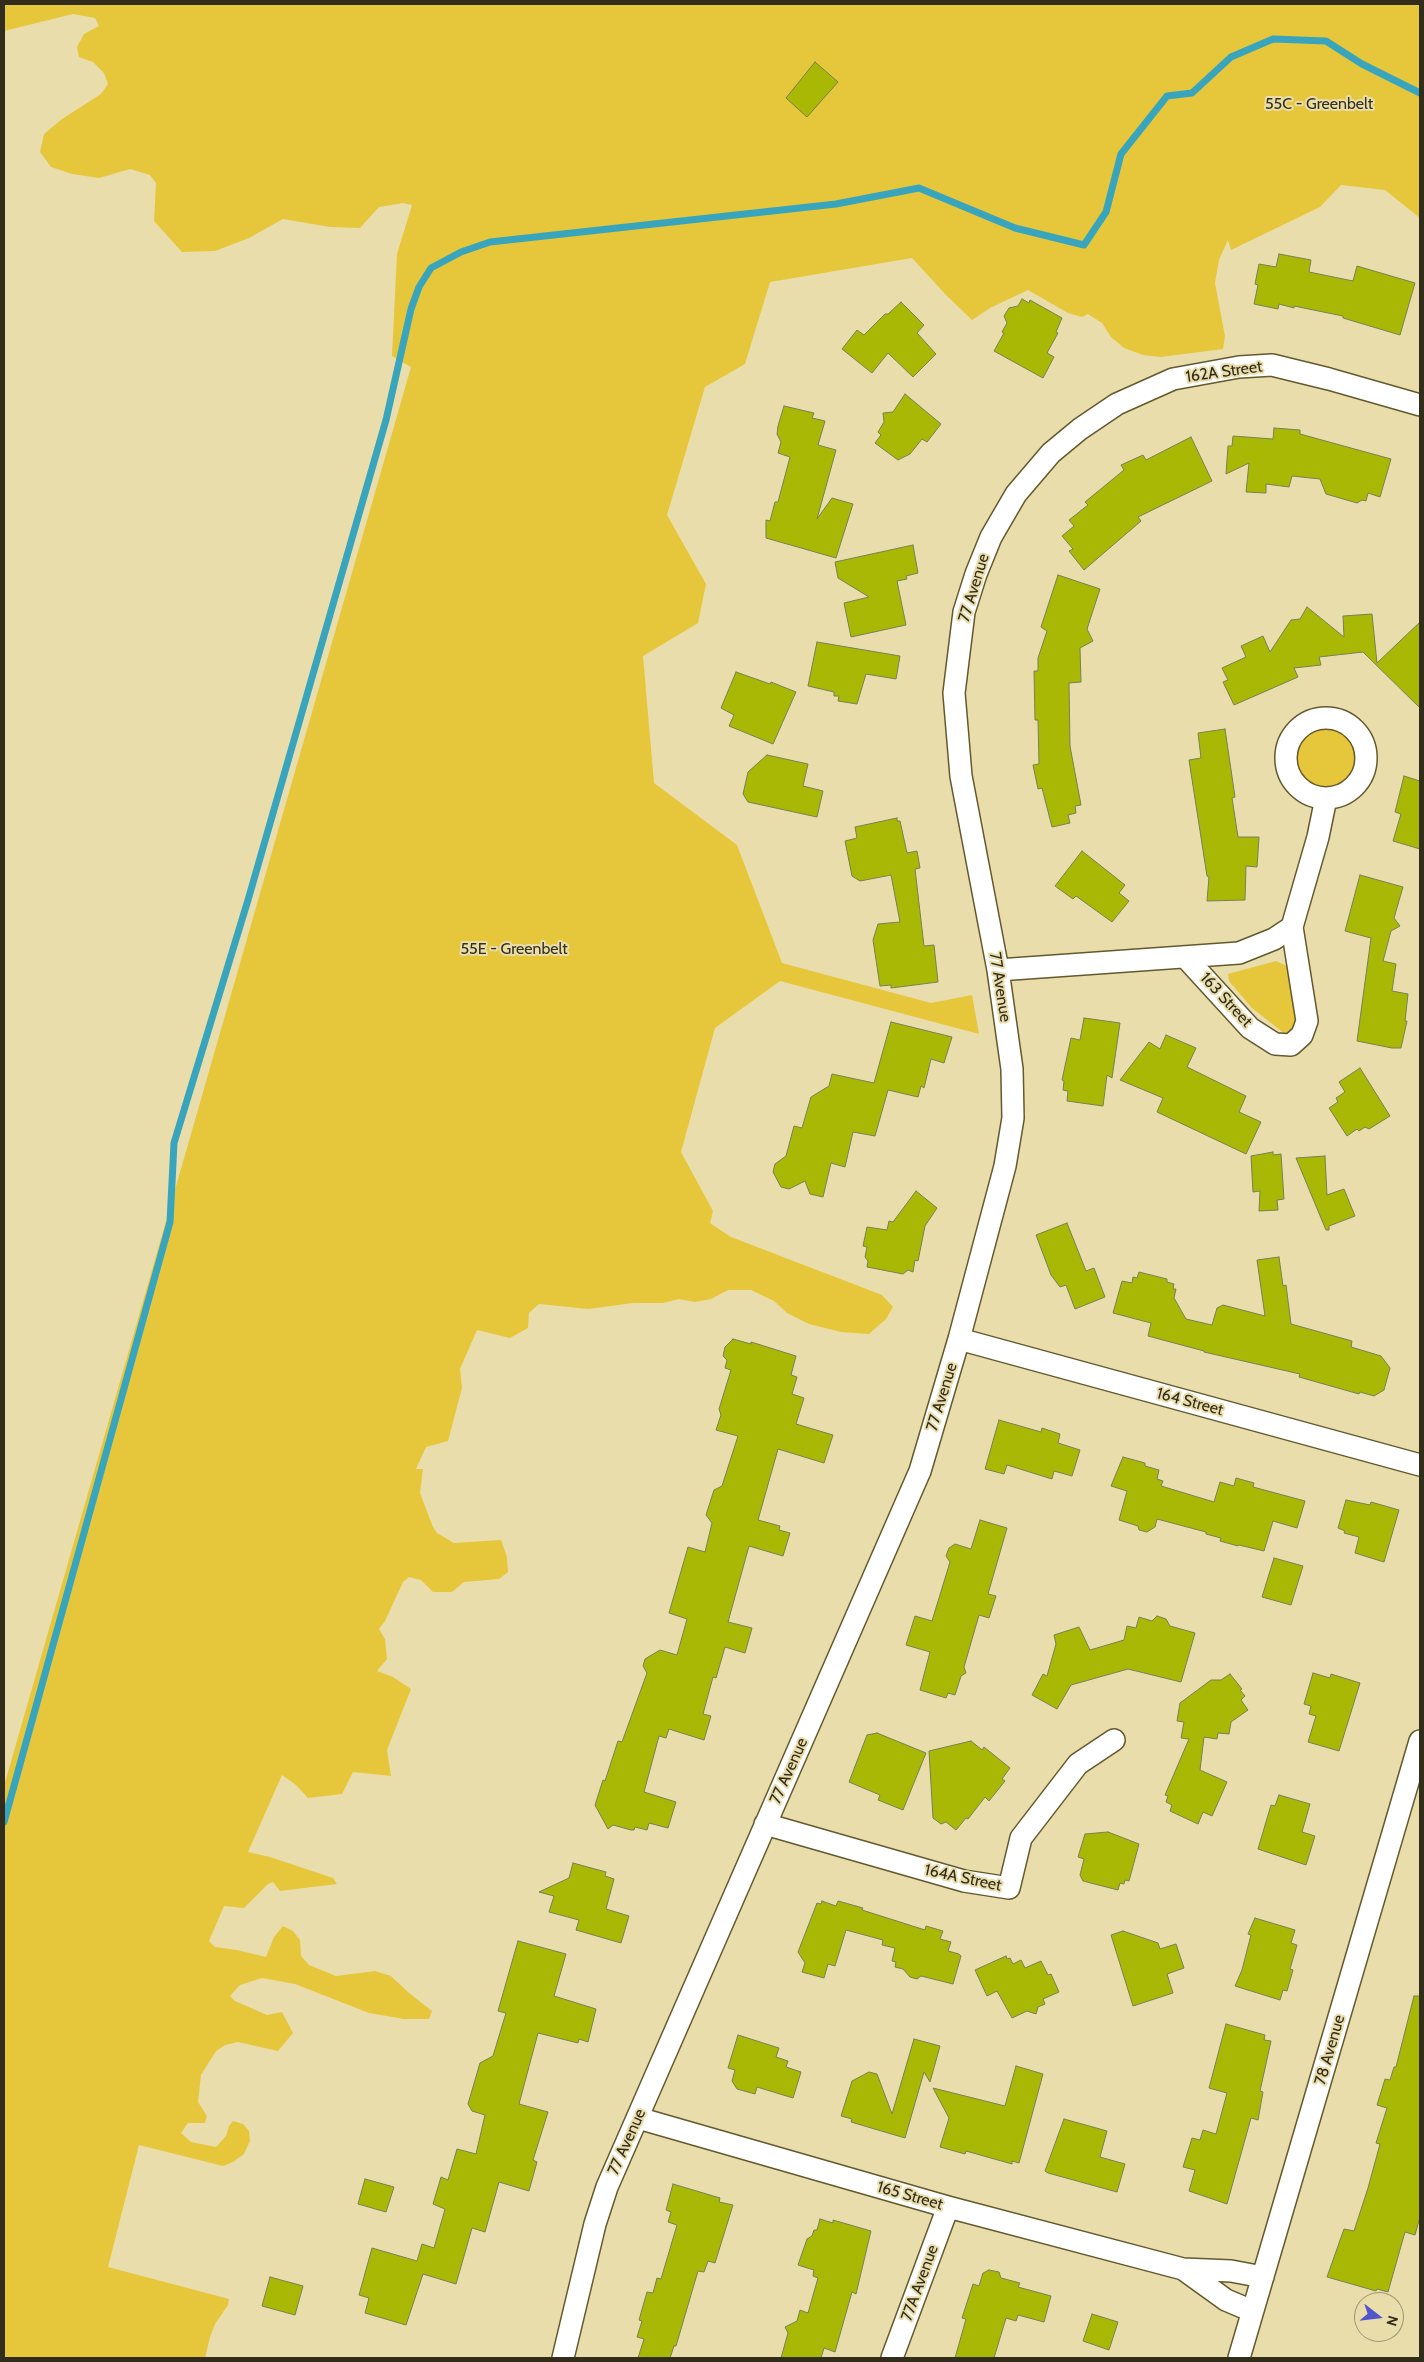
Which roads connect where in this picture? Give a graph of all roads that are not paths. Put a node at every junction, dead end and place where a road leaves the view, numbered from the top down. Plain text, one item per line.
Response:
1 (1420, 405) edge
2 (1092, 420) joint
3 (1326, 798) dead end
4 (1292, 927) junction
5 (1186, 958) junction
6 (998, 970) junction
7 (959, 1339) junction
8 (1420, 1465) edge
9 (1114, 1740) dead end
10 (1420, 1741) edge
11 (765, 1824) junction
12 (638, 2118) junction
13 (948, 2207) junction
14 (1183, 2269) junction
15 (1263, 2277) junction
16 (1252, 2311) junction
17 (563, 2358) edge
18 (892, 2358) edge
19 (1239, 2358) edge

1 - 2 street, 162A Street
2 - 6 street, 77 Avenue
3 - 4 street, 163 Street
4 - 5 street, 163 Street
4 - 5 street, 163 Street
5 - 6 street, 163 Street
6 - 7 street, 77 Avenue
7 - 8 street, 164 Street
7 - 11 street, 77 Avenue
9 - 11 street, 164A Street
10 - 15 street, 78 Avenue
11 - 12 street, 77 Avenue
12 - 13 street, 165 Street
12 - 17 street, 77 Avenue
13 - 14 street, 165 Street
13 - 18 street, 77A Avenue
14 - 15 street, 165 Street
14 - 16 street, 165 Street
15 - 16 street, 78 Avenue
16 - 19 street, 78 Avenue

